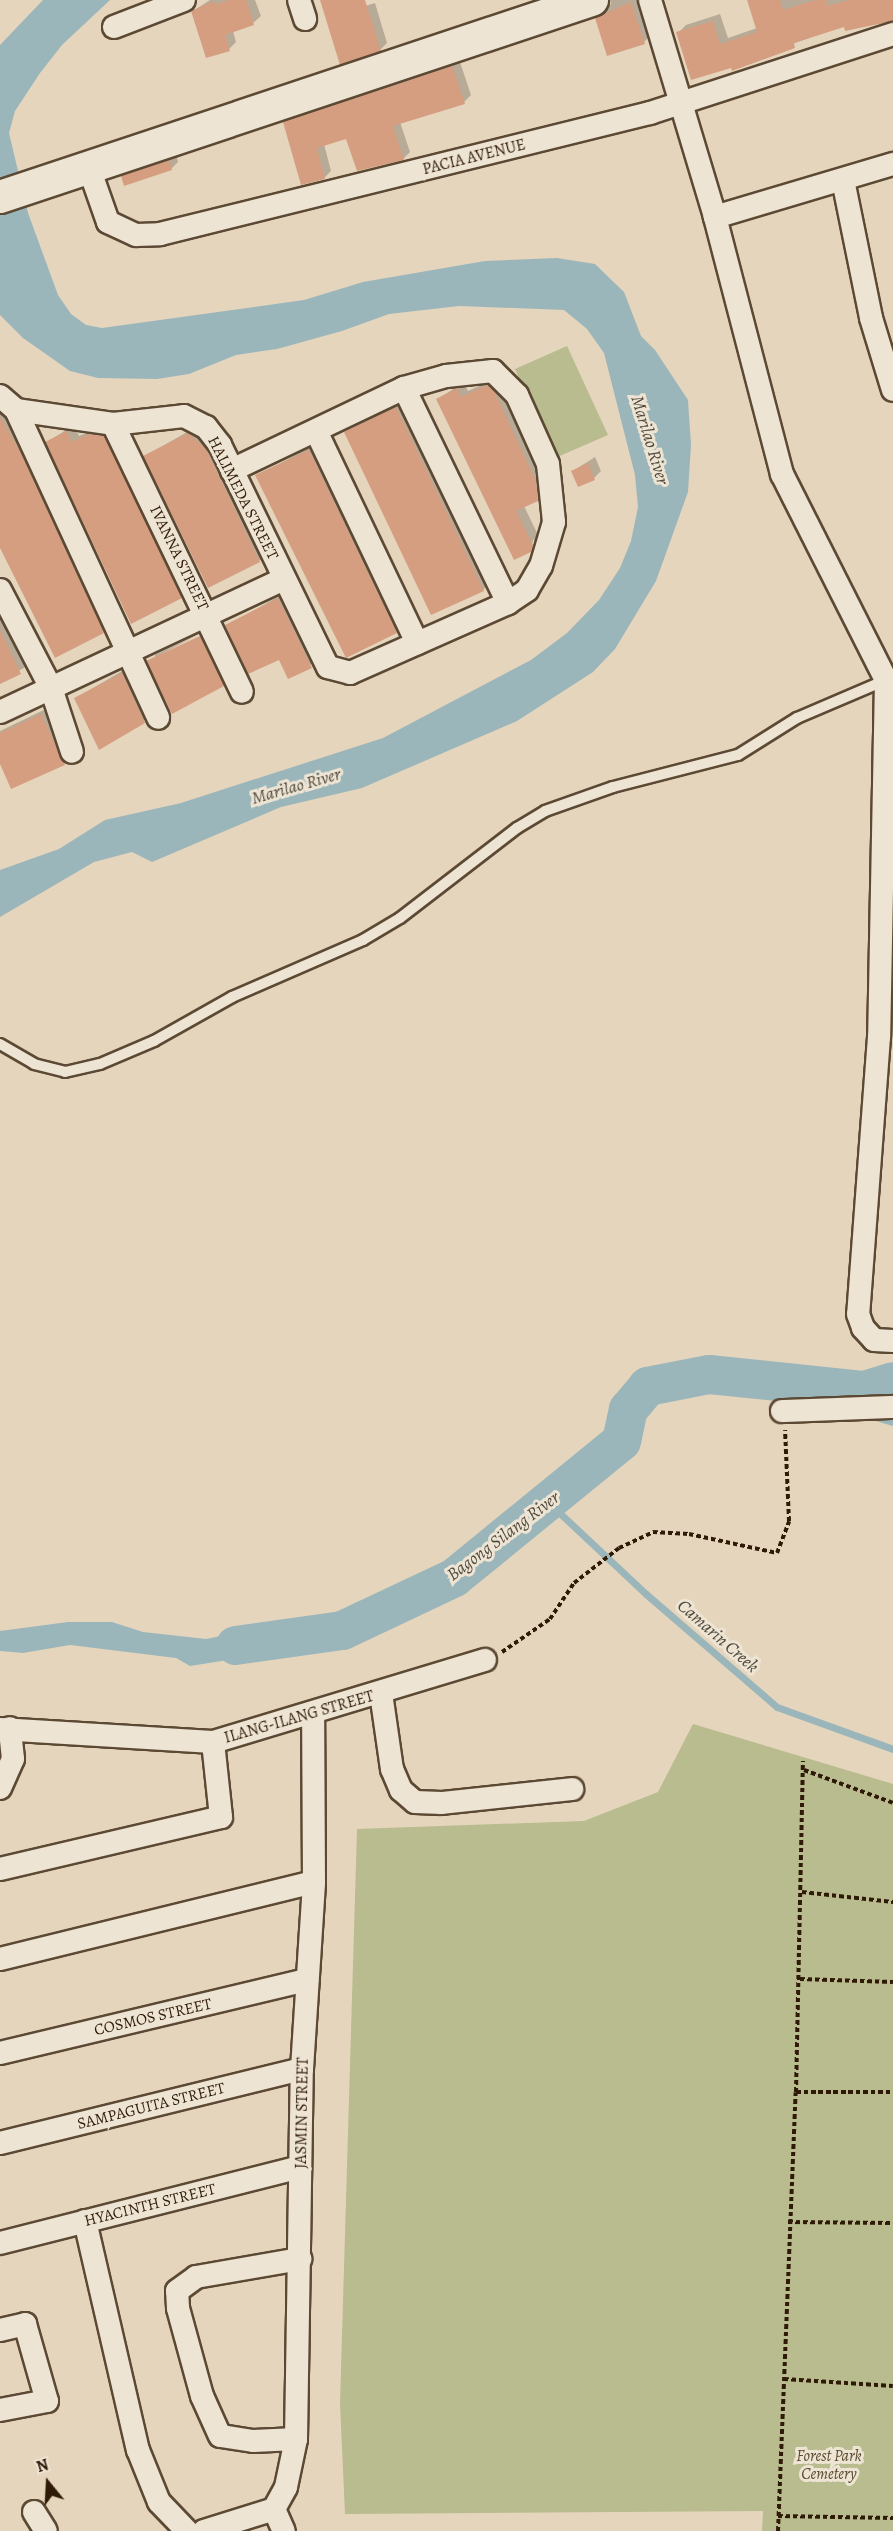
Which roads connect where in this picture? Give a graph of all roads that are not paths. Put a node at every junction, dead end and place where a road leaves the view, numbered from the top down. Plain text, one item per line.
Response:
1 (184, 0) edge
2 (592, 0) edge
3 (650, 0) edge
4 (114, 27) dead end
5 (893, 34) edge
6 (683, 103) junction
7 (893, 164) edge
8 (88, 168) junction
9 (843, 180) junction
10 (0, 197) edge
11 (715, 217) junction
12 (404, 388) junction
13 (893, 390) edge
14 (8, 403) edge
15 (113, 424) junction
16 (316, 431) junction
17 (232, 470) junction
18 (284, 579) junction
19 (0, 590) edge
20 (508, 603) junction
21 (206, 614) junction
22 (417, 644) junction
23 (125, 652) junction
24 (889, 679) edge
25 (51, 688) junction
26 (242, 692) dead end
27 (0, 712) edge
28 (158, 718) dead end
29 (72, 752) dead end
30 (886, 1037) edge
31 (0, 1044) edge
32 (884, 1340) edge
33 (893, 1407) edge
34 (782, 1411) road end
35 (485, 1660) road end
36 (381, 1693) junction
37 (314, 1713) junction
38 (5, 1728) edge
39 (213, 1742) junction
40 (0, 1788) edge
41 (572, 1789) dead end
42 (0, 1869) edge
43 (314, 1882) junction
44 (0, 1959) edge
45 (307, 1980) junction
46 (0, 2053) edge
47 (302, 2069) junction
48 (0, 2143) edge
49 (300, 2167) junction
50 (85, 2222) junction
51 (0, 2243) edge
52 (300, 2259) junction
53 (0, 2330) edge
54 (0, 2410) edge
55 (296, 2439) junction
56 (274, 2508) junction
57 (34, 2512) dead end
58 (46, 2531) edge
59 (187, 2531) edge
60 (204, 2531) edge
61 (284, 2531) edge

1 - 4 street
2 - 8 street
3 - 6 street
5 - 6 street, PACIA AVENUE
6 - 8 street, PACIA AVENUE
6 - 11 street
7 - 9 street
8 - 10 street
9 - 11 street
9 - 13 street
11 - 24 street
12 - 16 street
12 - 20 street
12 - 20 street
14 - 15 street, HALIMEDA STREET
14 - 23 street
15 - 17 street, HALIMEDA STREET
15 - 21 street, IVANNA STREET
16 - 17 street
16 - 22 street
17 - 18 street, HALIMEDA STREET
18 - 21 street
18 - 22 street, HALIMEDA STREET
19 - 25 street
20 - 22 street
21 - 23 street
21 - 26 street, IVANNA STREET
23 - 25 street
23 - 28 street
24 - 30 street
24 - 31 lane
25 - 27 street
25 - 29 street
30 - 32 street
33 - 34 street
35 - 36 street, ILANG-ILANG STREET
36 - 37 street, ILANG-ILANG STREET
36 - 41 street
37 - 39 street, ILANG-ILANG STREET
37 - 43 street, JASMIN STREET
38 - 39 street, ILANG-ILANG STREET
38 - 40 street
39 - 42 street
43 - 44 street
43 - 45 street, JASMIN STREET
45 - 46 street, COSMOS STREET
45 - 47 street, JASMIN STREET
47 - 48 street, SAMPAGUITA STREET
47 - 49 street, JASMIN STREET
49 - 50 street, HYACINTH STREET
49 - 52 street, JASMIN STREET
50 - 51 street, HYACINTH STREET
50 - 59 street
52 - 55 street, JASMIN STREET
52 - 55 street
53 - 54 street
55 - 56 street, JASMIN STREET
56 - 60 street
56 - 61 street
57 - 58 street

